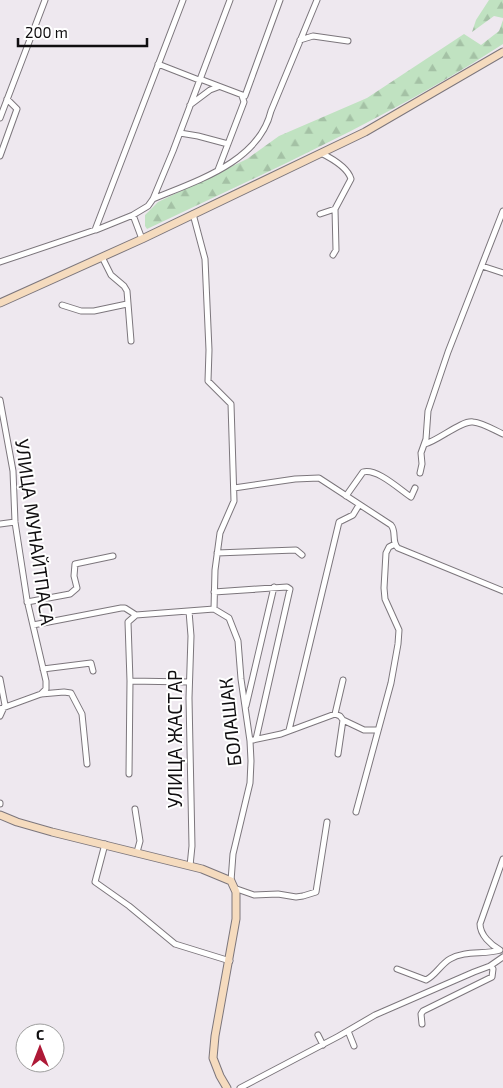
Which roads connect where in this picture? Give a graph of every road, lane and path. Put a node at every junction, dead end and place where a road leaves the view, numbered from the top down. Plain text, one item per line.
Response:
1 (45, 0) edge
2 (183, 0) edge
3 (230, 0) edge
4 (280, 0) edge
5 (317, 0) edge
6 (300, 40) junction
7 (348, 41) dead end
8 (503, 52) edge
9 (158, 64) junction
10 (200, 80) junction
11 (250, 82) junction
12 (218, 87) junction
13 (235, 93) junction
14 (244, 97) junction
15 (7, 99) junction
16 (190, 105) junction
17 (0, 118) edge
18 (180, 133) junction
19 (228, 144) junction
20 (321, 153) junction
21 (0, 156) edge
22 (218, 170) junction
23 (153, 199) junction
24 (335, 209) junction
25 (503, 211) edge
26 (193, 214) junction
27 (320, 214) dead end
28 (133, 215) junction
29 (95, 230) junction
30 (142, 239) junction
31 (333, 255) dead end
32 (102, 257) junction
33 (0, 262) edge
34 (482, 266) junction
35 (503, 273) edge
36 (0, 303) edge
37 (127, 304) junction
38 (62, 305) dead end
39 (131, 341) dead end
40 (0, 400) edge
41 (503, 434) edge
42 (425, 444) junction
43 (420, 472) dead end
44 (234, 488) junction
45 (415, 488) dead end
46 (346, 496) junction
47 (359, 505) junction
48 (15, 522) junction
49 (0, 524) edge
50 (395, 544) junction
51 (218, 553) junction
52 (302, 555) dead end
53 (113, 556) dead end
54 (274, 588) junction
55 (503, 591) edge
56 (214, 592) junction
57 (27, 602) junction
58 (214, 609) junction
59 (189, 611) junction
60 (136, 615) junction
61 (33, 625) junction
62 (43, 668) junction
63 (93, 671) dead end
64 (0, 679) edge
65 (343, 680) dead end
66 (130, 681) junction
67 (189, 682) junction
68 (41, 694) junction
69 (2, 709) edge
70 (245, 710) junction
71 (335, 714) junction
72 (0, 716) edge
73 (343, 720) junction
74 (289, 730) junction
75 (378, 730) junction
76 (253, 740) junction
77 (338, 754) dead end
78 (87, 764) dead end
79 (129, 774) dead end
80 (135, 809) dead end
81 (356, 812) dead end
82 (0, 815) edge
83 (327, 822) dead end
84 (104, 844) junction
85 (137, 852) junction
86 (503, 859) edge
87 (190, 866) junction
88 (232, 884) junction
89 (502, 951) edge
90 (503, 957) edge
91 (230, 961) junction
92 (491, 966) junction
93 (397, 969) dead end
94 (422, 1024) dead end
95 (348, 1031) junction
96 (318, 1035) dead end
97 (323, 1045) junction
98 (354, 1046) dead end
99 (227, 1088) edge
100 (240, 1088) edge

1 - 15 street
2 - 9 street
3 - 10 street
4 - 11 street
5 - 6 street
6 - 7 street
6 - 22 street
8 - 20 main road
9 - 10 street
9 - 29 street
10 - 12 street
10 - 16 street
11 - 13 street
11 - 14 street
12 - 13 street
12 - 16 street
13 - 14 street
14 - 19 street
15 - 17 street
15 - 21 street
16 - 18 street
18 - 19 street
18 - 23 street
19 - 22 street
20 - 24 street
20 - 26 main road
22 - 23 street
23 - 28 street
24 - 27 street
24 - 31 street
25 - 34 street
26 - 30 main road
26 - 44 street
28 - 29 street
28 - 30 street
29 - 33 street
30 - 32 main road
32 - 36 main road
32 - 37 street
34 - 35 street
34 - 42 street
37 - 38 street
37 - 39 street
40 - 48 street, УЛИЦА МУНАЙТПАСА
41 - 42 street
42 - 43 street
44 - 46 street
44 - 51 street
45 - 46 street
46 - 47 street
47 - 50 street
47 - 74 street
48 - 49 street
48 - 57 street, УЛИЦА МУНАЙТПАСА
50 - 55 street
50 - 75 street
51 - 52 street
51 - 56 street
53 - 57 street
54 - 56 street
54 - 70 street
54 - 76 street
56 - 58 street
57 - 61 street, УЛИЦА МУНАЙТПАСА
58 - 59 street
58 - 70 street, БОЛАШАК
59 - 60 street
59 - 67 street, УЛИЦА ЖАСТАР
60 - 61 street
60 - 66 street
61 - 62 street, УЛИЦА МУНАЙТПАСА
62 - 63 street
62 - 68 street, УЛИЦА МУНАЙТПАСА
64 - 69 street
65 - 71 street
66 - 67 street
66 - 79 street
67 - 87 street, УЛИЦА ЖАСТАР
68 - 69 street
68 - 78 street
69 - 72 street
70 - 76 street, БОЛАШАК
71 - 73 street
71 - 74 street
73 - 75 street
73 - 77 street
74 - 76 street
75 - 81 street
76 - 88 street, БОЛАШАК
80 - 85 street
82 - 84 main road
83 - 88 street
84 - 85 main road
84 - 91 street
85 - 87 main road
86 - 89 street
87 - 88 main road
88 - 91 main road
89 - 93 street
90 - 92 street
91 - 99 main road
92 - 94 street
92 - 95 street
95 - 97 street
95 - 98 street
96 - 97 street
97 - 100 street

